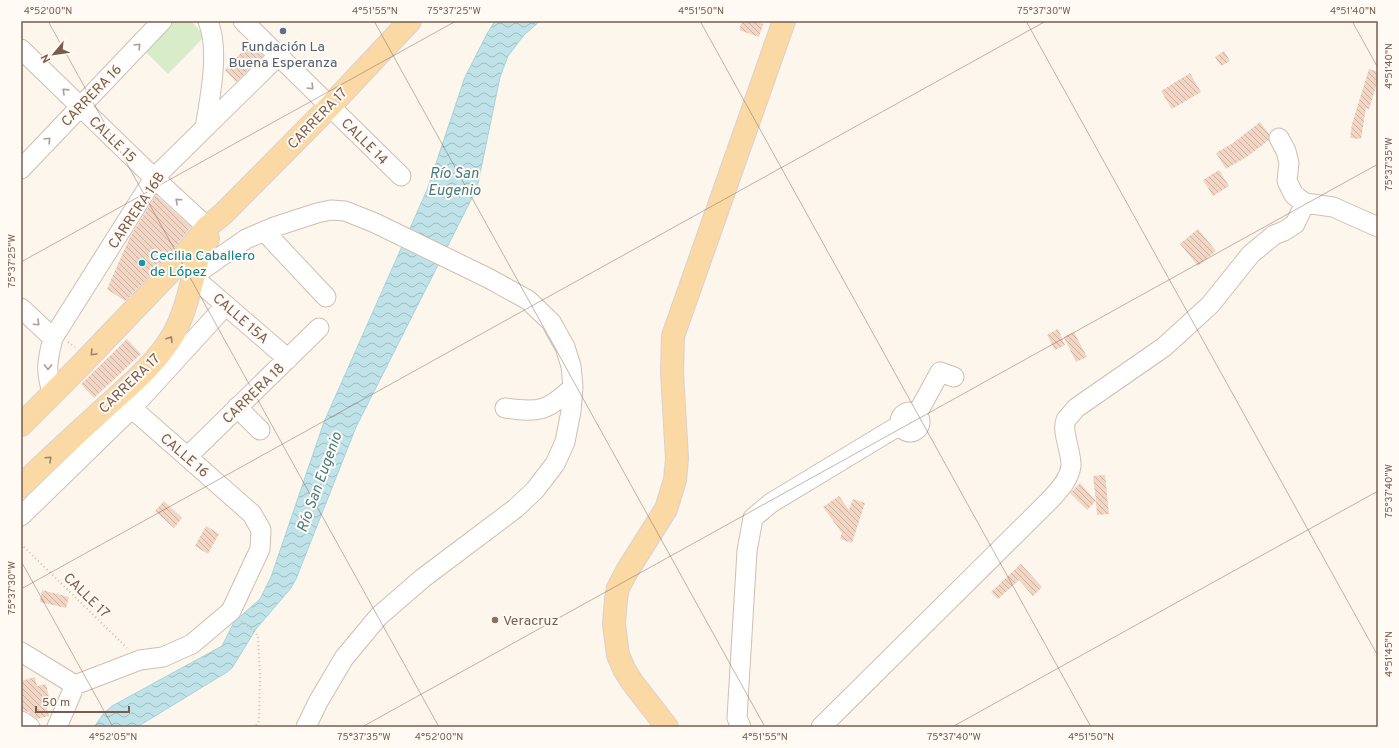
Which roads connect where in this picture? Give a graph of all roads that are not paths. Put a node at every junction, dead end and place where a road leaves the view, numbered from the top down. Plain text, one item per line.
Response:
1 (162, 21) edge
2 (208, 21) edge
3 (243, 21) edge
4 (410, 21) edge
5 (784, 21) edge
6 (21, 49) edge
7 (279, 55) junction
8 (330, 106) junction
9 (80, 107) junction
10 (205, 128) junction
11 (1279, 138) dead end
12 (21, 169) edge
13 (401, 176) dead end
14 (154, 178) junction
15 (1306, 203) junction
16 (215, 220) junction
17 (1378, 227) edge
18 (264, 231) junction
19 (193, 277) junction
20 (326, 297) dead end
21 (226, 305) junction
22 (21, 308) edge
23 (119, 325) junction
24 (319, 328) dead end
25 (53, 338) junction
26 (288, 359) junction
27 (954, 378) dead end
28 (573, 387) junction
29 (52, 395) junction
30 (125, 403) junction
31 (237, 407) junction
32 (505, 408) dead end
33 (21, 425) edge
34 (260, 430) dead end
35 (187, 457) junction
36 (21, 486) edge
37 (21, 516) edge
38 (21, 652) edge
39 (75, 685) junction
40 (21, 721) edge
41 (30, 727) edge
42 (57, 727) edge
43 (306, 727) edge
44 (666, 727) edge
45 (741, 727) edge
46 (821, 727) edge

9 -> 1 street, CARRERA 16
2 - 10 street
3 - 7 street, CALLE 14
4 - 8 main road, CARRERA 17
5 - 44 main road
9 -> 6 street, CALLE 15
7 -> 8 street, CALLE 14
7 - 10 street, CARRERA 16B
8 - 13 street, CALLE 14
8 - 16 main road, CARRERA 17
12 -> 9 street, CARRERA 16
9 - 14 street, CALLE 15
10 - 14 street, CARRERA 16B
11 - 15 street
16 -> 14 street, CALLE 15
14 - 25 street, CARRERA 16B
15 - 17 street
15 - 46 street
16 - 19 main road, CARRERA 17
16 - 23 main road, CARRERA 17
18 - 19 street
18 - 20 street
18 - 28 street
19 - 21 street, CALLE 15A
19 - 23 main road
30 -> 19 main road, CARRERA 17
21 - 26 street, CALLE 15A
21 - 30 street
22 -> 25 street
23 -> 29 main road, CARRERA 17
24 - 26 street, CARRERA 18
25 -> 29 street, CARRERA 16B
26 - 31 street, CARRERA 18
27 - 45 street
28 - 32 street
28 - 43 street
29 - 33 main road, CARRERA 17
30 - 35 street, CALLE 16
36 -> 30 main road, CARRERA 17
30 - 37 street
31 - 34 street
31 - 35 street, CARRERA 18
35 - 39 street, CALLE 16
38 - 39 street
39 - 42 street
40 - 41 street

